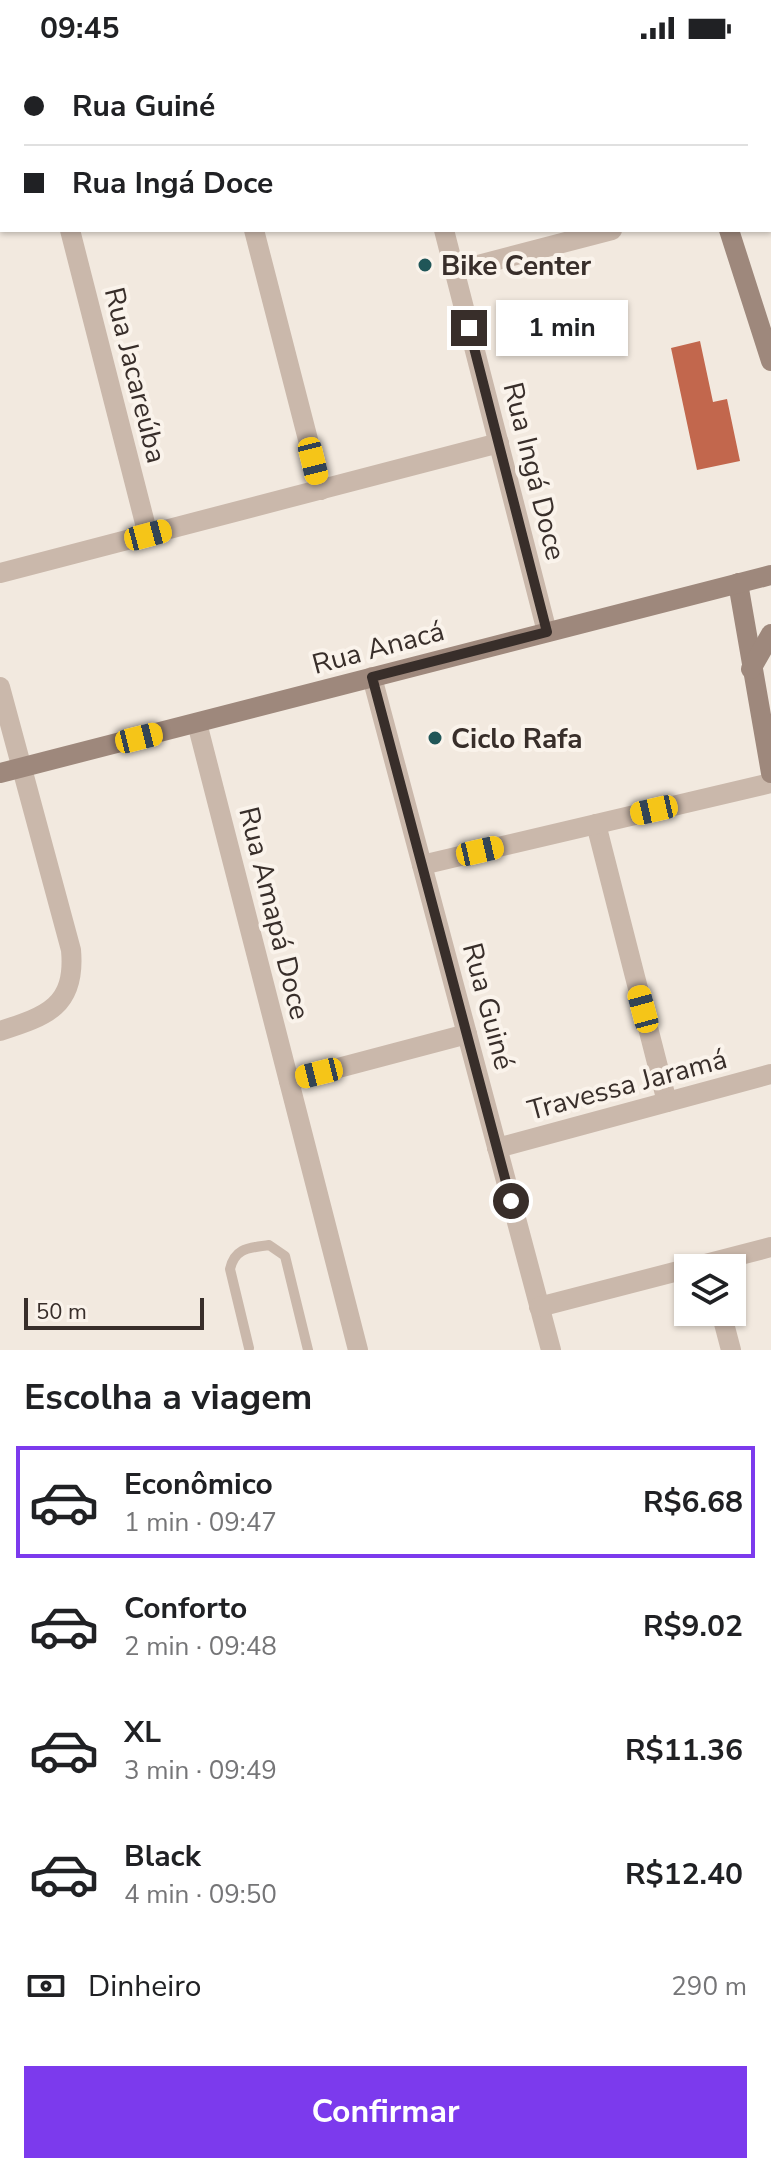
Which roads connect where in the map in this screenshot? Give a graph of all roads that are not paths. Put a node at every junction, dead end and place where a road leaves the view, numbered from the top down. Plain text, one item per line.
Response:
1 (71, 232) edge
2 (255, 232) edge
3 (445, 232) edge
4 (604, 232) edge
5 (730, 232) edge
6 (455, 271) junction
7 (771, 361) edge
8 (499, 443) junction
9 (321, 490) junction
10 (148, 535) junction
11 (0, 573) edge
12 (771, 575) edge
13 (738, 583) junction
14 (547, 632) junction
15 (771, 634) edge
16 (751, 669) junction
17 (372, 677) junction
18 (0, 687) edge
19 (197, 723) junction
20 (21, 767) junction
21 (0, 773) edge
22 (771, 773) edge
23 (771, 783) edge
24 (596, 824) junction
25 (422, 865) junction
26 (0, 1031) edge
27 (467, 1034) junction
28 (771, 1074) edge
29 (289, 1081) junction
30 (667, 1102) junction
31 (497, 1148) junction
32 (771, 1247) edge
33 (746, 1254) edge
34 (674, 1274) edge
35 (539, 1307) junction
36 (725, 1326) edge
37 (249, 1348) dead end
38 (308, 1350) edge
39 (358, 1350) edge
40 (551, 1350) edge
41 (731, 1350) edge

1 - 10 street, Rua Jacareúba
2 - 9 street
3 - 6 street, Rua Ingá Doce
4 - 6 street
5 - 7 street
6 - 8 street, Rua Ingá Doce
8 - 9 street
8 - 14 street, Rua Ingá Doce
9 - 10 street
10 - 11 street
12 - 13 street, Rua Anacá
13 - 14 street, Rua Anacá
13 - 16 street
14 - 17 street, Rua Anacá
15 - 16 street
16 - 22 street
17 - 19 street, Rua Anacá
17 - 25 street, Rua Guiné
18 - 20 street
19 - 20 street, Rua Anacá
19 - 29 street, Rua Amapá Doce
20 - 21 street, Rua Anacá
20 - 26 street
23 - 24 street
24 - 25 street
24 - 30 street
25 - 27 street, Rua Guiné
27 - 29 street
27 - 31 street, Rua Guiné
28 - 30 street, Travessa Jaramá
29 - 39 street, Rua Amapá Doce
30 - 31 street, Travessa Jaramá
31 - 35 street, Rua Guiné
32 - 33 street
34 - 35 street
35 - 40 street, Rua Guiné
36 - 41 street
37 - 38 lane

